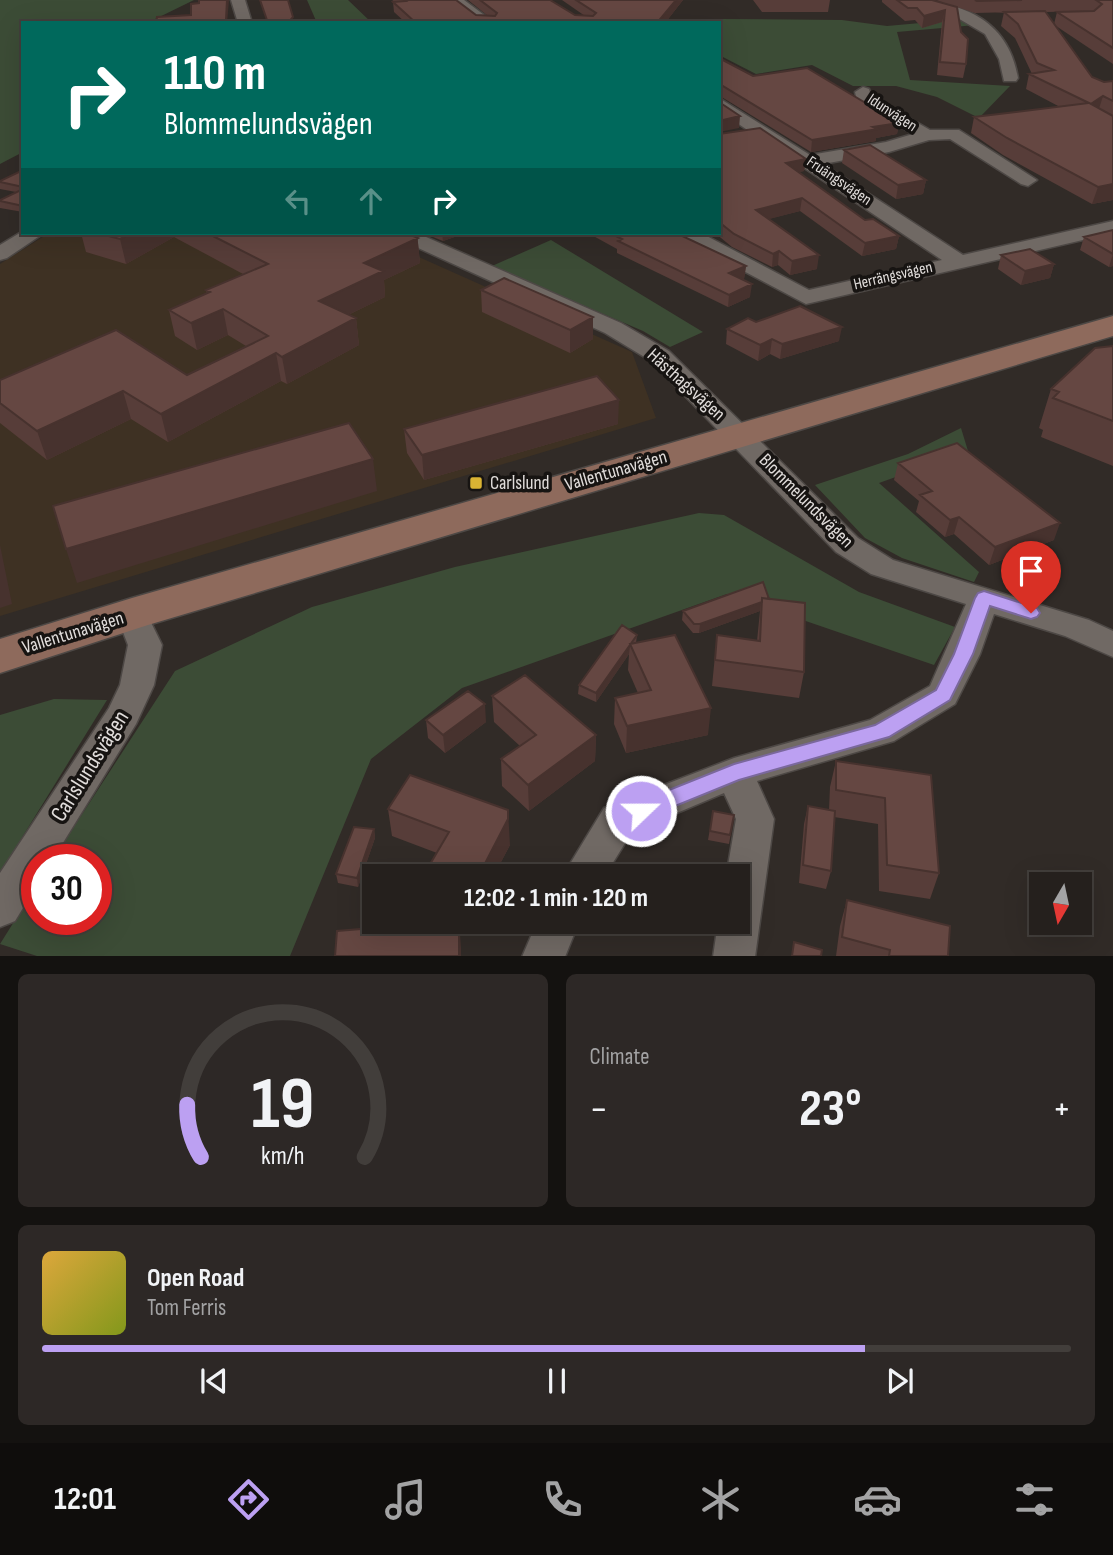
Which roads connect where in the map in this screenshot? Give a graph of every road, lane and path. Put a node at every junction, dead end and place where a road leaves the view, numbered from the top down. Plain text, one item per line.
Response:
1 (238, 0) edge
2 (455, 0) edge
3 (910, 0) edge
4 (1003, 19) edge
5 (976, 20) junction
6 (244, 21) edge
7 (485, 21) edge
8 (1010, 78) dead end
9 (863, 92) dead end
10 (721, 104) edge
11 (763, 131) junction
12 (741, 135) edge
13 (927, 135) junction
14 (808, 160) junction
15 (1028, 180) dead end
16 (1113, 227) edge
17 (31, 235) edge
18 (405, 235) edge
19 (690, 235) edge
20 (0, 254) edge
21 (958, 261) junction
22 (1113, 326) edge
23 (740, 435) junction
24 (984, 598) junction
25 (132, 614) junction
26 (1113, 645) edge
27 (0, 656) edge
28 (734, 773) junction
29 (590, 864) edge
30 (0, 908) edge
31 (553, 934) edge
32 (543, 956) edge
33 (734, 956) edge

1 - 6 street
2 - 7 street
3 - 5 street
4 - 5 street
5 - 8 street
9 - 13 street, Idunvägen
10 - 11 street, Fruängsvägen
11 - 12 street
11 - 14 street, Fruängsvägen
13 - 14 street, Idunvägen
13 - 15 street
14 - 21 street, Fruängsvägen
16 - 21 street, Herrängsvägen
17 - 20 street
18 - 23 street, Hästhagsvägen
19 - 21 street, Herrängsvägen
22 - 23 main road, Vallentunavägen
23 - 24 street, Blommelundsvägen
23 - 25 main road, Vallentunavägen
24 - 26 street, Blommelundsvägen
24 - 28 street
25 - 27 main road, Vallentunavägen
25 - 30 street, Carlslundsvägen
28 - 29 street
28 - 33 street
31 - 32 street

